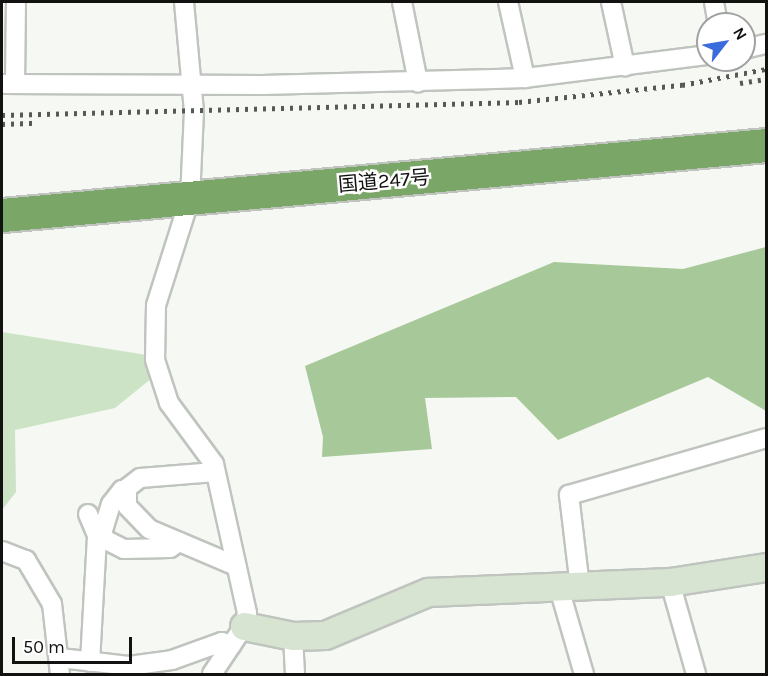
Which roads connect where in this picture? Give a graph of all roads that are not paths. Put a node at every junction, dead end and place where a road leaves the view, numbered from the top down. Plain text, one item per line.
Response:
1 (16, 2) edge
2 (184, 2) edge
3 (402, 2) edge
4 (508, 2) edge
5 (611, 2) edge
6 (696, 57) edge
7 (625, 67) junction
8 (525, 78) junction
9 (418, 82) junction
10 (8, 83) edge
11 (189, 84) junction
12 (766, 145) edge
13 (190, 198) junction
14 (2, 215) edge
15 (766, 438) edge
16 (215, 472) junction
17 (126, 490) junction
18 (88, 514) dead end
19 (100, 534) junction
20 (179, 542) junction
21 (2, 551) edge
22 (236, 566) junction
23 (766, 569) edge
24 (670, 582) junction
25 (570, 587) junction
26 (238, 636) junction
27 (293, 636) junction
28 (90, 662) junction
29 (60, 666) edge
30 (212, 675) edge
31 (295, 675) edge
32 (584, 675) edge
33 (696, 675) edge

1 - 10 street
2 - 11 street
3 - 9 street
4 - 8 street
5 - 7 street
6 - 7 street
7 - 8 street
8 - 9 street
9 - 11 street
10 - 11 street
11 - 13 street
12 - 13 highway, 国道247号
13 - 14 highway, 国道247号
13 - 16 street
15 - 25 street
16 - 17 street
16 - 22 street
17 - 19 street
17 - 20 street
18 - 19 street
19 - 20 street
19 - 28 street
20 - 22 street
21 - 29 street
22 - 26 street
23 - 24 street
24 - 25 street
24 - 33 street
25 - 27 street
25 - 32 street
26 - 27 street
26 - 28 street
26 - 30 street
27 - 31 street
28 - 29 street

